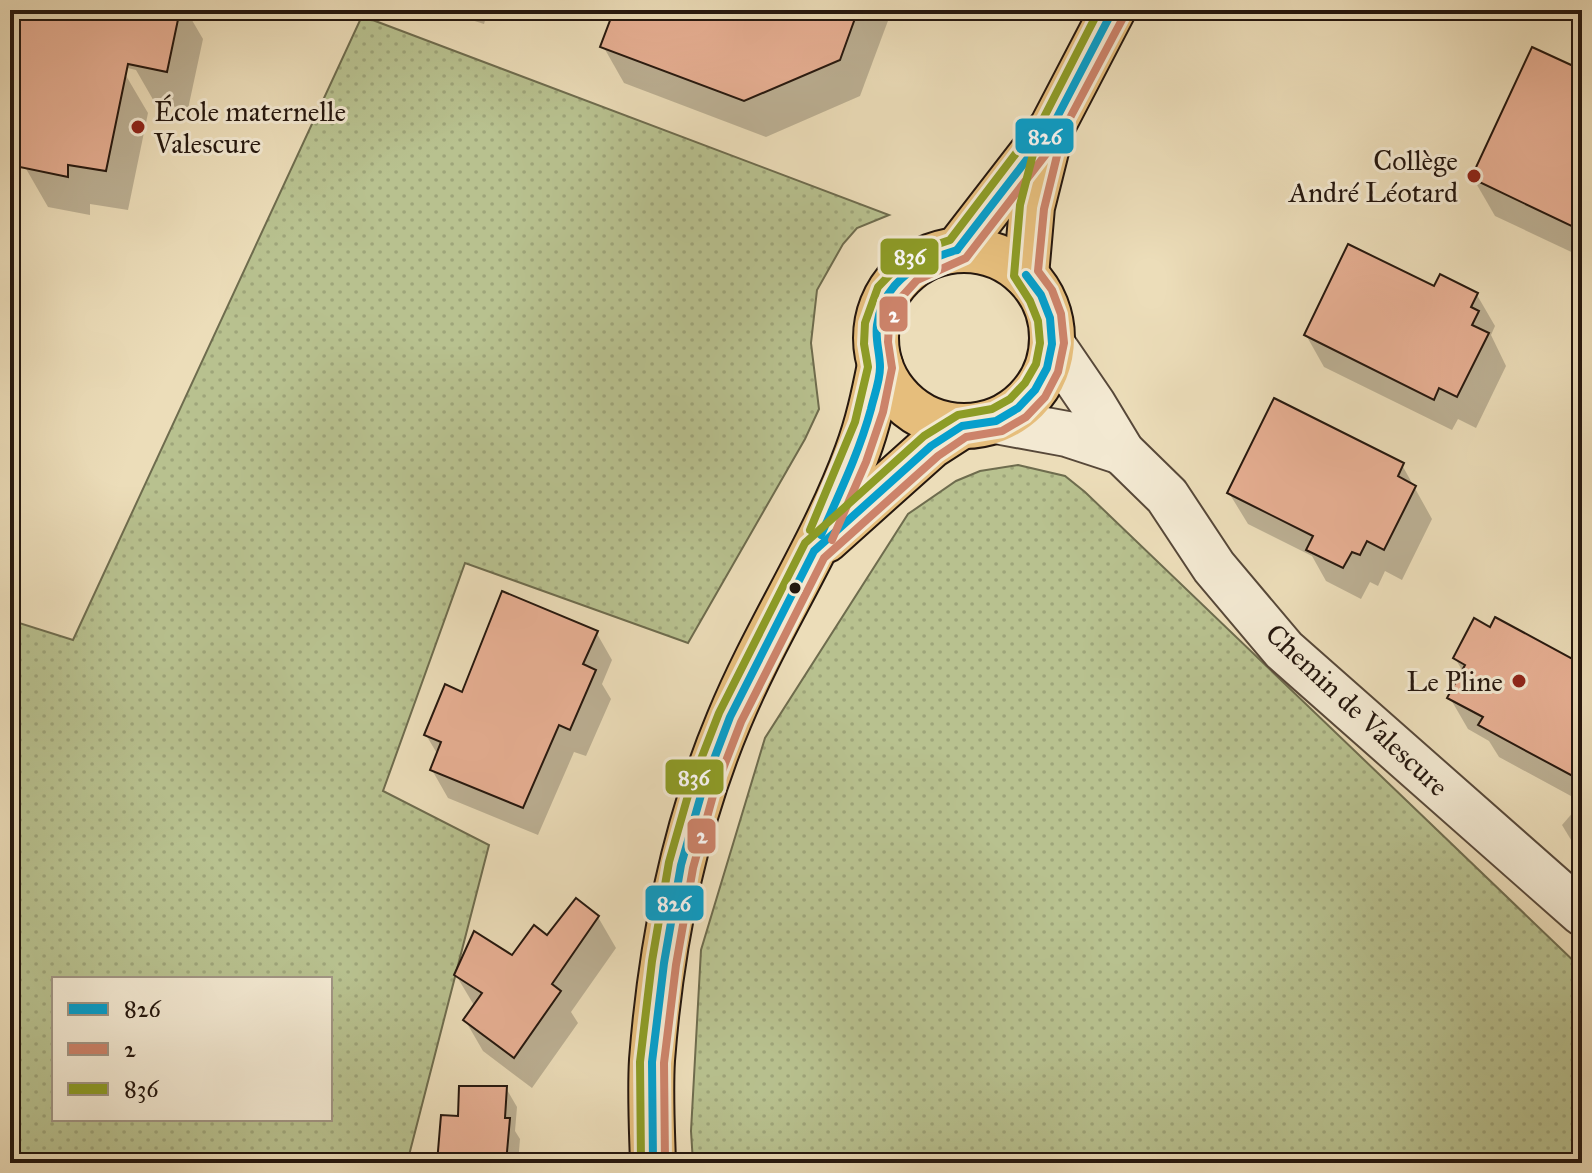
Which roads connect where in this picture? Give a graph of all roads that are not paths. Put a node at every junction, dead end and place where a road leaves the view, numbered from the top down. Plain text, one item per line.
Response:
1 (1113, 10) edge
2 (1052, 127) junction
3 (957, 250) junction
4 (1026, 275) junction
5 (1052, 344) junction
6 (880, 365) junction
7 (979, 424) junction
8 (1122, 452) junction
9 (814, 551) junction
10 (1582, 913) edge
11 (653, 1163) edge

1 - 2 main road
2 - 3 main road
2 - 4 main road
3 - 4 main road
3 - 6 main road
4 - 5 main road
5 - 7 main road
5 - 8 street, Chemin de Valescure
6 - 7 main road
6 - 9 main road
7 - 8 street, Chemin de Valescure
7 - 9 main road
8 - 10 street, Chemin de Valescure
9 - 11 main road

